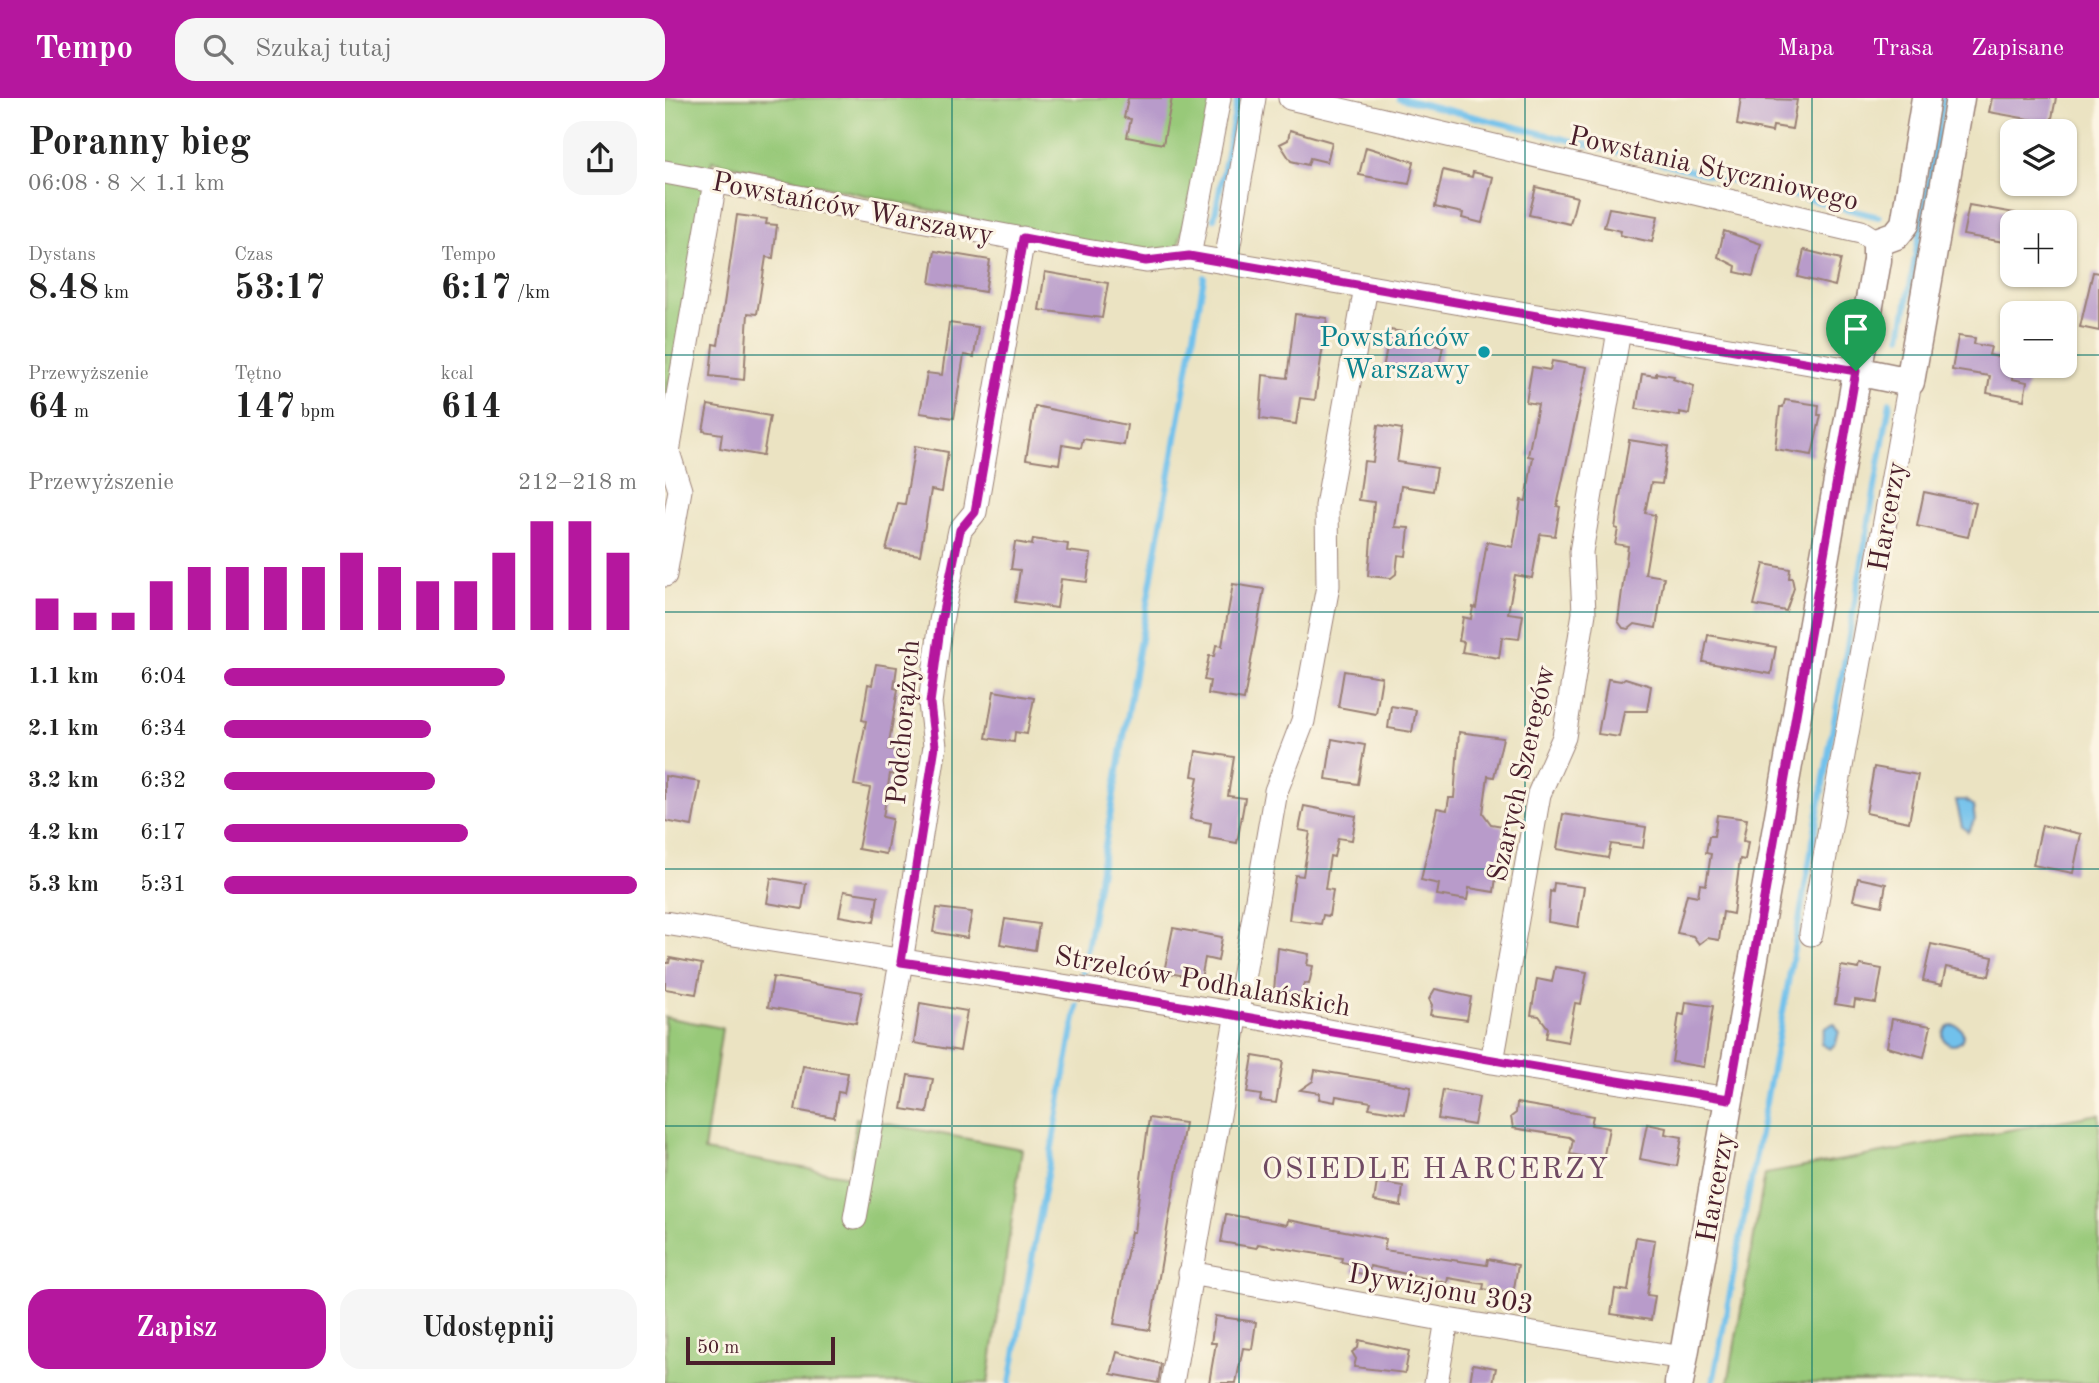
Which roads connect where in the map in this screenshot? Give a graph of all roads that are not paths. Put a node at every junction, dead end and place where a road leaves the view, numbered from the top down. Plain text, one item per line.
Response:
1 (1219, 98) edge
2 (1254, 98) edge
3 (1290, 98) edge
4 (1926, 98) edge
5 (1960, 98) edge
6 (665, 172) edge
7 (715, 181) junction
8 (1023, 238) junction
9 (1877, 242) junction
10 (1189, 256) junction
11 (1226, 262) junction
12 (1366, 287) junction
13 (1619, 331) junction
14 (1856, 371) junction
15 (1910, 382) junction
16 (665, 575) edge
17 (665, 923) edge
18 (1811, 934) dead end
19 (901, 962) junction
20 (1238, 1014) junction
21 (1492, 1062) junction
22 (1729, 1099) junction
23 (855, 1218) dead end
24 (1190, 1273) junction
25 (1447, 1320) junction
26 (1681, 1370) edge
27 (1172, 1383) edge
28 (1436, 1383) edge

1 - 10 street
2 - 11 street
3 - 9 street, Powstania Styczniowego
4 - 9 street
5 - 15 street, Harcerzy
6 - 7 street, Powstańców Warszawy
7 - 8 street, Powstańców Warszawy
7 - 16 street
8 - 10 street, Powstańców Warszawy
8 - 19 street, Podchorążych
9 - 14 street, Harcerzy
10 - 11 street, Powstańców Warszawy
11 - 12 street, Powstańców Warszawy
12 - 13 street, Powstańców Warszawy
12 - 20 street
13 - 14 street, Powstańców Warszawy
13 - 21 street, Szarych Szeregów
14 - 15 street, Powstańców Warszawy
14 - 22 street, Harcerzy
15 - 18 street, Harcerzy
17 - 19 street, Strzelców Podhalańskich
19 - 20 street, Strzelców Podhalańskich
19 - 23 street, Podchorążych
20 - 21 street, Strzelców Podhalańskich
20 - 24 street
21 - 22 street, Strzelców Podhalańskich
22 - 26 street, Harcerzy
24 - 25 street, Dywizjonu 303
24 - 27 street
25 - 26 street, Dywizjonu 303
25 - 28 street

